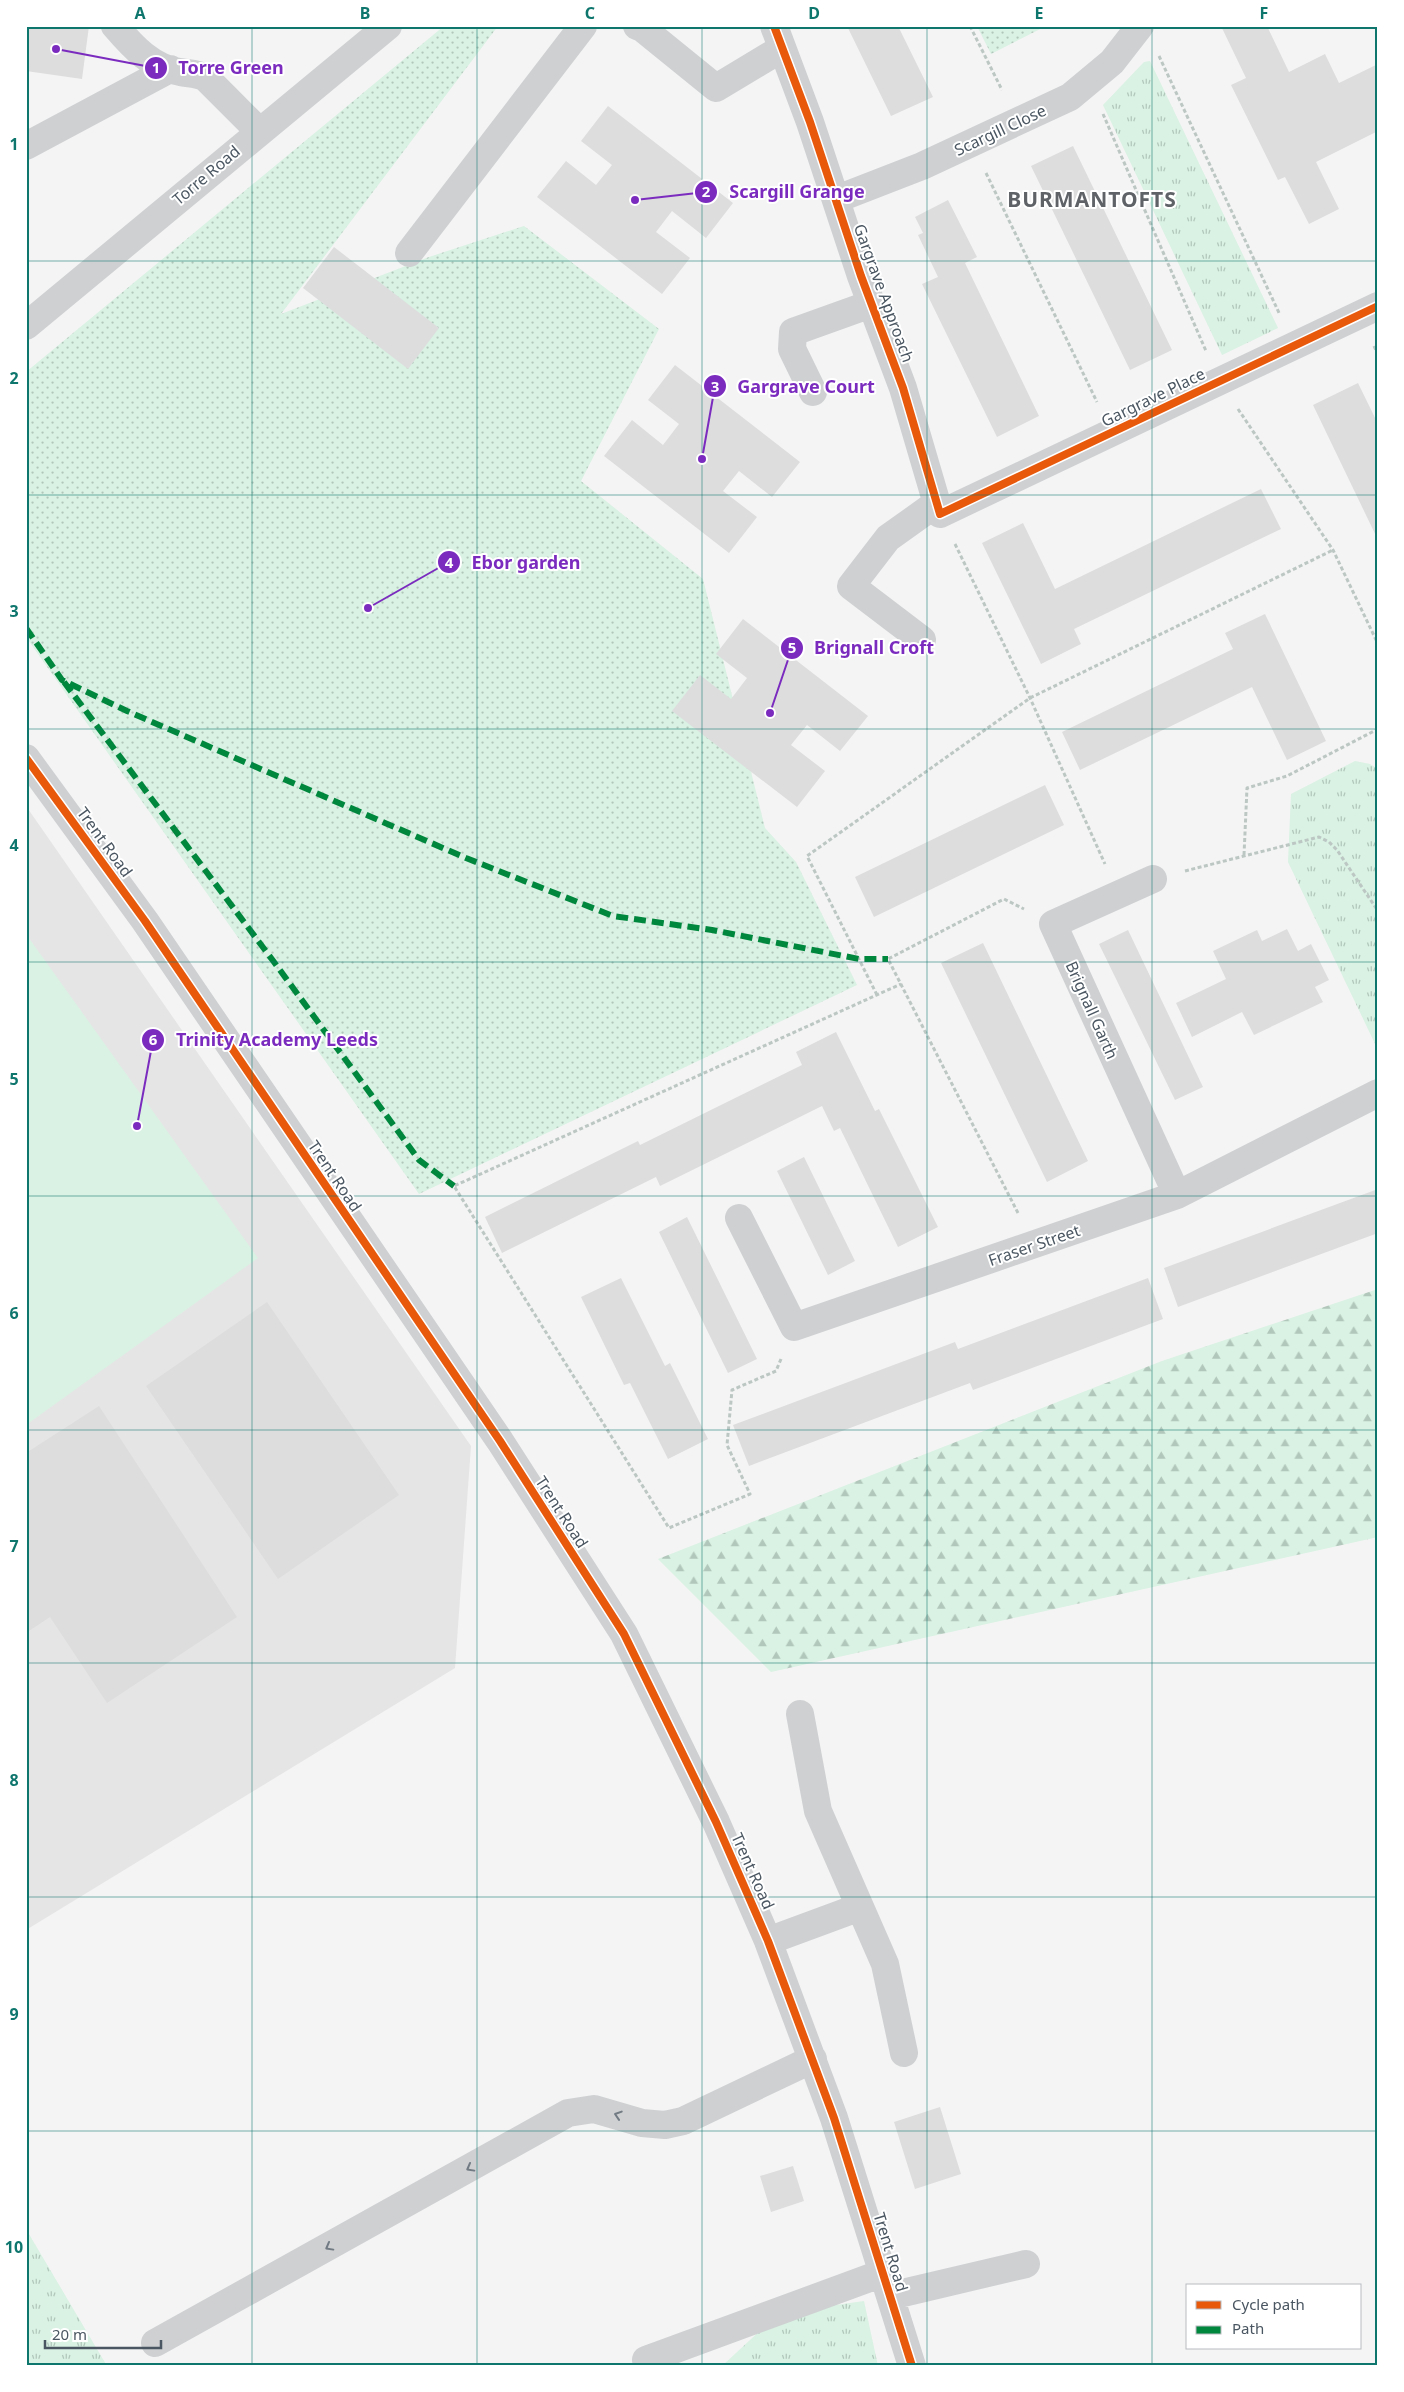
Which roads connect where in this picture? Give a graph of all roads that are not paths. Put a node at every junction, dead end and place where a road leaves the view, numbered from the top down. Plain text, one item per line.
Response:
1 (115, 26) edge
2 (388, 26) edge
3 (583, 26) edge
4 (637, 26) edge
5 (1140, 26) edge
6 (778, 38) edge
7 (170, 70) junction
8 (259, 131) junction
9 (26, 146) edge
10 (837, 199) junction
11 (409, 253) dead end
12 (871, 304) junction
13 (1378, 306) edge
14 (26, 326) edge
15 (814, 392) dead end
16 (939, 509) junction
17 (922, 640) dead end
18 (26, 758) edge
19 (1153, 878) road end
20 (1378, 1093) edge
21 (1176, 1195) junction
22 (739, 1218) dead end
23 (800, 1714) dead end
24 (860, 1907) junction
25 (768, 1941) junction
26 (904, 2052) dead end
27 (813, 2059) junction
28 (1026, 2264) dead end
29 (886, 2284) junction
30 (155, 2343) dead end
31 (646, 2360) dead end
32 (912, 2366) edge

1 - 7 street
2 - 8 street, Torre Road
3 - 11 street
4 - 6 street
5 - 10 street, Scargill Close
6 - 10 street, Gargrave Approach
7 - 8 street
7 - 9 street
8 - 14 street, Torre Road
10 - 12 street, Gargrave Approach
12 - 15 street
12 - 16 street, Gargrave Approach
13 - 16 street, Gargrave Place
16 - 17 street, Gargrave Place
18 - 25 street, Trent Road
19 - 21 street, Brignall Garth
20 - 21 street, Fraser Street
21 - 22 street, Fraser Street
23 - 24 street
24 - 25 street
24 - 26 street
25 - 27 street, Trent Road
27 - 29 street, Trent Road
27 -> 30 street
28 - 29 street
29 - 31 street
29 - 32 street, Trent Road

